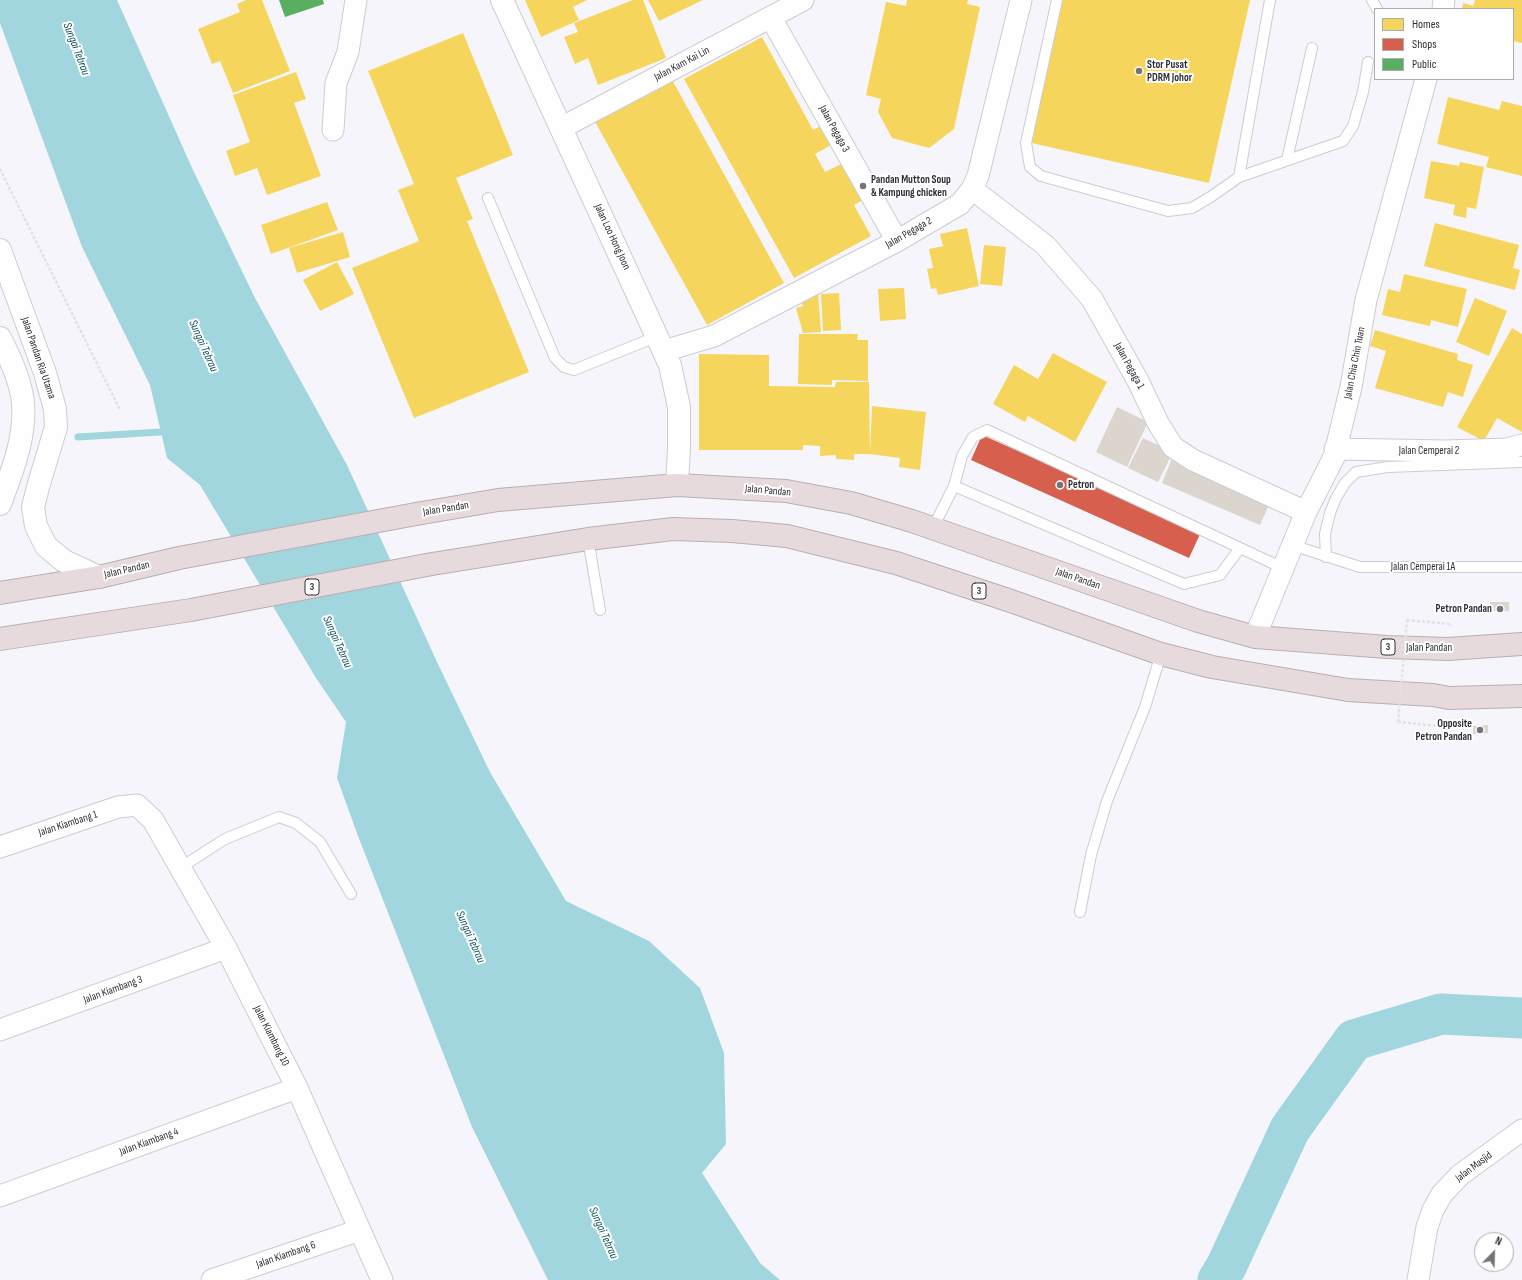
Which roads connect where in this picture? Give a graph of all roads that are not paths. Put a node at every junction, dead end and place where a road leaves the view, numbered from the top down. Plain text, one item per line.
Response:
1 (356, 0) edge
2 (502, 0) edge
3 (803, 0) edge
4 (1021, 0) edge
5 (1057, 0) edge
6 (1270, 0) edge
7 (771, 18) junction
8 (1312, 48) dead end
9 (1368, 62) dead end
10 (1426, 80) edge
11 (561, 128) junction
12 (333, 130) dead end
13 (1287, 160) junction
14 (1239, 177) junction
15 (972, 189) junction
16 (488, 198) dead end
17 (897, 241) junction
18 (0, 250) edge
19 (6, 286) edge
20 (0, 338) edge
21 (661, 344) junction
22 (1522, 445) edge
23 (1336, 449) junction
24 (1522, 462) edge
25 (677, 485) junction
26 (954, 486) junction
27 (0, 504) edge
28 (1306, 512) junction
29 (933, 528) junction
30 (588, 539) junction
31 (1292, 545) junction
32 (1240, 548) junction
33 (1326, 556) junction
34 (1522, 567) edge
35 (1283, 568) junction
36 (99, 577) junction
37 (0, 593) edge
38 (600, 610) dead end
39 (1254, 637) junction
40 (5, 640) edge
41 (1522, 644) edge
42 (1161, 654) junction
43 (1522, 696) edge
44 (137, 805) joint
45 (0, 847) edge
46 (180, 868) junction
47 (351, 894) dead end
48 (1080, 912) dead end
49 (226, 948) junction
50 (0, 1030) edge
51 (297, 1088) junction
52 (1522, 1130) edge
53 (0, 1196) edge
54 (360, 1230) junction
55 (212, 1280) edge
56 (382, 1280) edge
57 (1418, 1280) edge

1 - 12 street
2 - 11 street, Jalan Loo Hong Joon
3 - 7 street, Jalan Kam Kai Lin
4 - 15 street, Jalan Pegaga 2
5 - 14 lane
6 - 14 lane
7 - 11 street, Jalan Kam Kai Lin
7 - 17 street, Jalan Pegaga 3
8 - 13 lane
9 - 13 lane
10 - 23 street, Jalan Chia Chin Tuan
11 - 21 street, Jalan Loo Hong Joon
13 - 14 lane
15 - 17 street, Jalan Pegaga 2
15 - 28 street, Jalan Pegaga 1
16 - 21 lane
17 - 21 street, Jalan Pegaga 2
18 - 19 street, Jalan Pandan Ria Utama
19 - 36 street, Jalan Pandan Ria Utama
20 - 27 street
21 - 25 street, Jalan Loo Hong Joon
22 - 23 street, Jalan Cemperai 2
23 - 28 street, Jalan Chia Chin Tuan
24 - 33 lane
25 - 29 highway, Jalan Pandan / 3
25 - 36 highway, Jalan Pandan / 3
26 - 29 lane
26 - 32 lane
26 - 32 lane
28 - 31 street, Jalan Chia Chin Tuan
29 - 39 highway, Jalan Pandan / 3
30 - 38 lane
30 - 40 highway, 3
30 - 42 highway, 3
31 - 33 lane, Jalan Cemperai 1A
31 - 35 street, Jalan Chia Chin Tuan
32 - 35 lane
33 - 34 lane, Jalan Cemperai 1A
35 - 39 street, Jalan Chia Chin Tuan
36 - 37 highway, Jalan Pandan / 3
39 - 41 highway, Jalan Pandan / 3
42 - 43 highway, 3
42 - 48 lane
44 - 45 street, Jalan Kiambang 1
44 - 46 street, Jalan Kiambang 10
46 - 47 lane
46 - 49 street, Jalan Kiambang 10
49 - 50 street, Jalan Kiambang 3
49 - 51 street, Jalan Kiambang 10
51 - 53 street, Jalan Kiambang 4
51 - 54 street, Jalan Kiambang 10
52 - 57 street, Jalan Masjid
54 - 55 street, Jalan Kiambang 6
54 - 56 street, Jalan Kiambang 10

